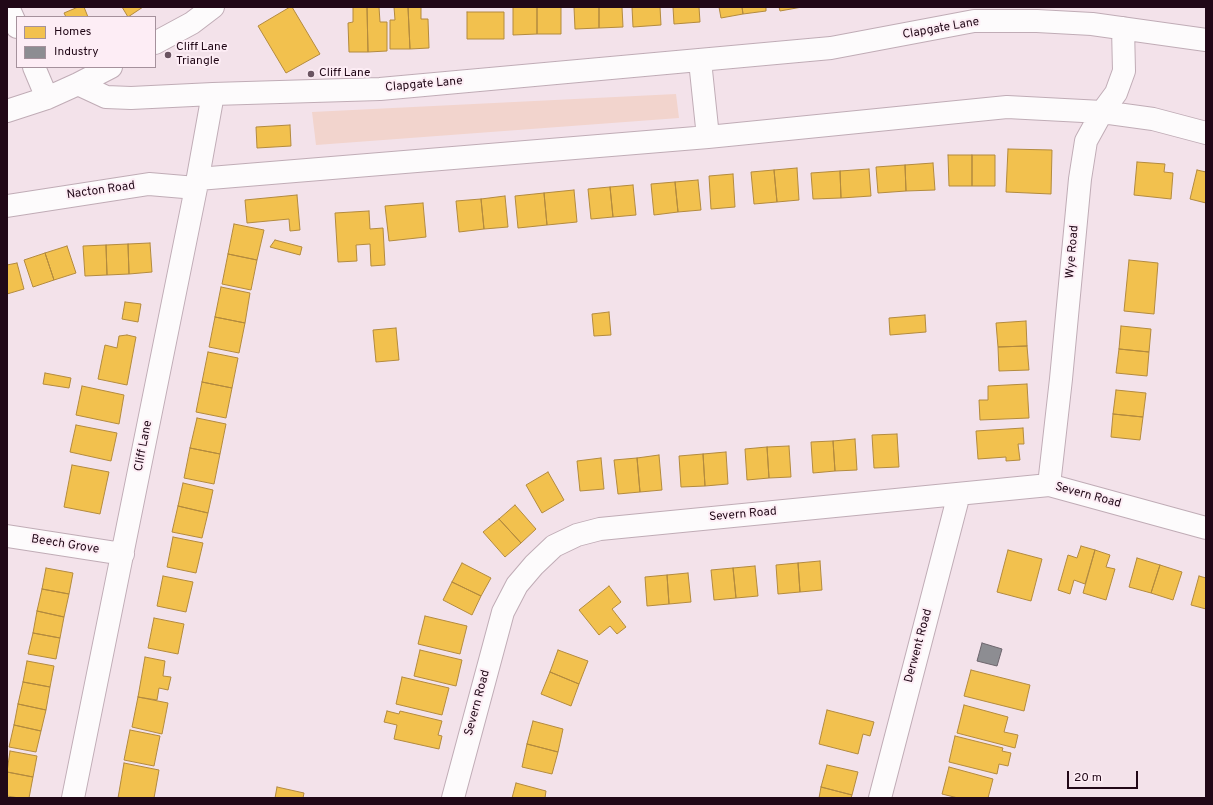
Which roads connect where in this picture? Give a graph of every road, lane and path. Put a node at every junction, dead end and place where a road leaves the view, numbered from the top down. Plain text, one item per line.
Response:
1 (8, 7) edge
2 (213, 7) edge
3 (16, 25) edge
4 (1123, 28) junction
5 (1206, 40) edge
6 (156, 42) edge
7 (700, 61) junction
8 (34, 68) edge
9 (109, 68) edge
10 (78, 84) junction
11 (213, 94) junction
12 (47, 98) junction
13 (7, 111) edge
14 (1102, 112) junction
15 (1206, 133) edge
16 (708, 137) junction
17 (197, 184) junction
18 (7, 206) edge
19 (1049, 485) junction
20 (959, 494) junction
21 (1206, 528) edge
22 (7, 536) edge
23 (123, 554) junction
24 (73, 798) edge
25 (453, 798) edge
26 (880, 798) edge

1 - 3 street
2 - 6 street
4 - 5 street, Clapgate Lane
4 - 7 street, Clapgate Lane
4 - 14 street, Wye Road
7 - 11 street, Clapgate Lane
7 - 16 street
8 - 12 street
9 - 10 street
10 - 11 street, Clapgate Lane
10 - 12 street
11 - 17 street, Cliff Lane
12 - 13 street
14 - 15 street
14 - 16 street
14 - 19 street, Wye Road
16 - 17 street
17 - 18 street, Nacton Road
17 - 23 street, Cliff Lane
19 - 20 street, Severn Road
19 - 21 street, Severn Road
20 - 25 street, Severn Road
20 - 26 street, Derwent Road
22 - 23 street, Beech Grove
23 - 24 street, Cliff Lane

